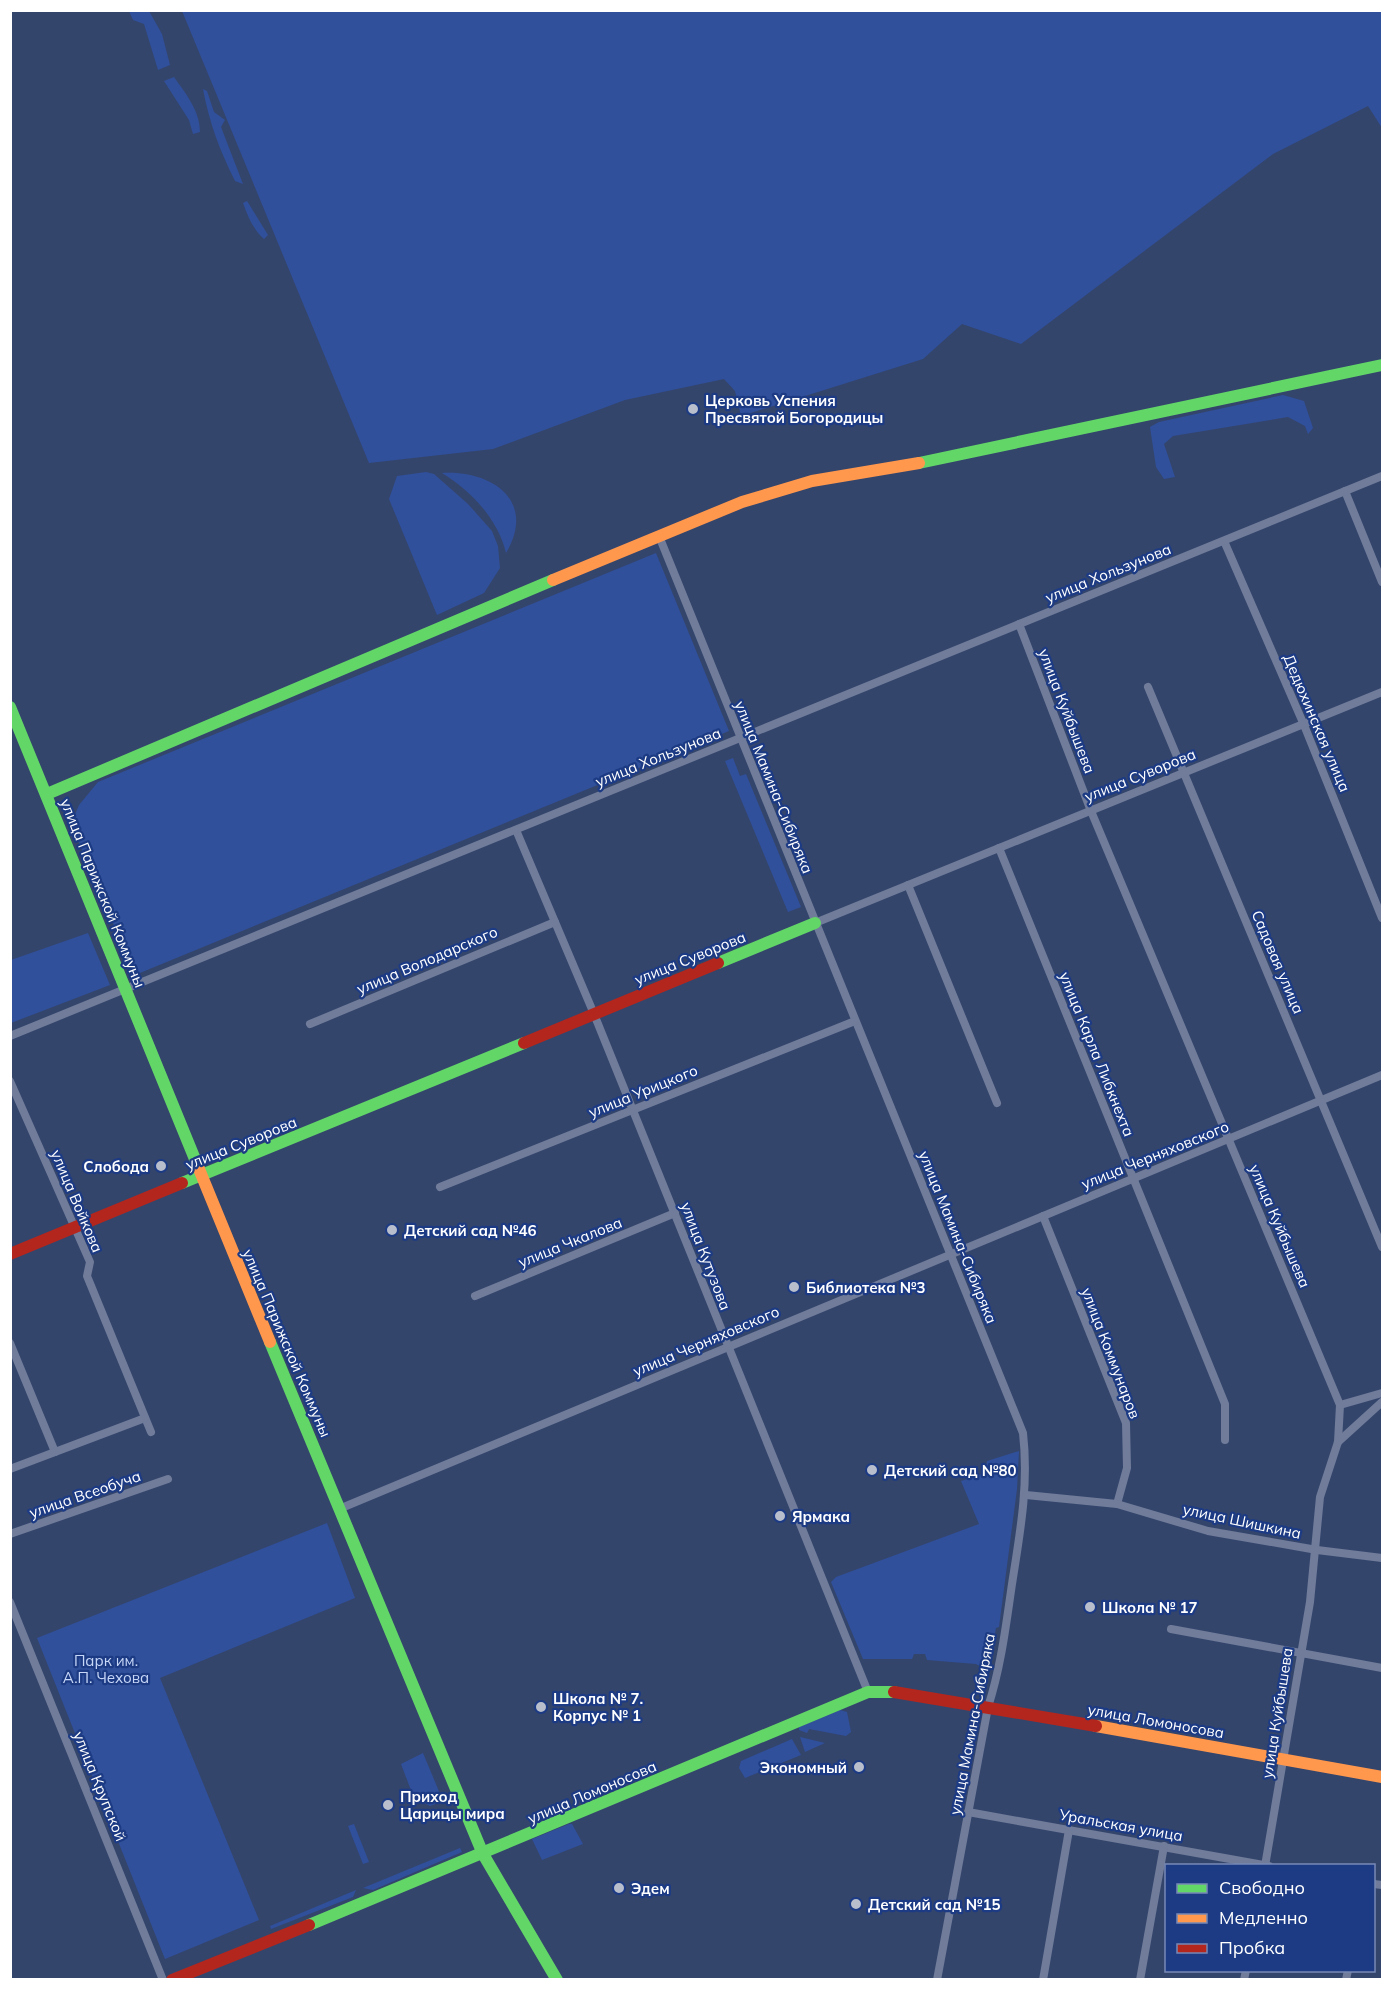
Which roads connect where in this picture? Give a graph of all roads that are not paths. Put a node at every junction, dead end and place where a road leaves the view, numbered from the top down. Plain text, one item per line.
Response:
1 (1383, 365) edge
2 (1383, 476) edge
3 (1345, 491) junction
4 (659, 536) junction
5 (1224, 541) junction
6 (1383, 582) edge
7 (1019, 624) junction
8 (1148, 687) dead end
9 (1383, 693) edge
10 (10, 707) edge
11 (1304, 724) junction
12 (740, 739) junction
13 (1184, 773) junction
14 (46, 794) junction
15 (1091, 811) junction
16 (516, 830) junction
17 (999, 848) junction
18 (908, 885) junction
19 (1383, 918) edge
20 (555, 922) junction
21 (815, 923) junction
22 (125, 989) junction
23 (594, 1014) junction
24 (855, 1021) junction
25 (310, 1024) dead end
26 (10, 1036) edge
27 (1383, 1076) edge
28 (10, 1081) edge
29 (1322, 1101) junction
30 (997, 1102) dead end
31 (633, 1110) junction
32 (1229, 1140) junction
33 (201, 1175) junction
34 (1133, 1179) junction
35 (440, 1186) dead end
36 (675, 1213) junction
37 (1043, 1216) junction
38 (75, 1227) junction
39 (1383, 1247) edge
40 (10, 1254) edge
41 (950, 1254) junction
42 (475, 1296) dead end
43 (10, 1343) edge
44 (727, 1346) junction
45 (1383, 1393) edge
46 (1383, 1402) edge
47 (1340, 1405) junction
48 (145, 1418) junction
49 (151, 1432) dead end
50 (1225, 1440) dead end
51 (1338, 1442) junction
52 (55, 1452) junction
53 (10, 1469) edge
54 (168, 1479) dead end
55 (1026, 1495) junction
56 (1117, 1504) junction
57 (339, 1509) junction
58 (10, 1534) edge
59 (1317, 1550) junction
60 (1383, 1558) edge
61 (10, 1602) edge
62 (1170, 1629) dead end
63 (1301, 1653) junction
64 (1383, 1668) edge
65 (868, 1692) junction
66 (988, 1707) junction
67 (1283, 1760) junction
68 (1383, 1777) edge
69 (968, 1812) junction
70 (1069, 1830) junction
71 (1164, 1846) junction
72 (483, 1854) junction
73 (1261, 1864) edge
74 (1266, 1864) edge
75 (163, 1980) edge
76 (172, 1980) edge
77 (557, 1980) edge
78 (937, 1980) edge
79 (1043, 1980) edge
80 (1140, 1980) edge

1 - 4 main road
2 - 3 street, улица Хользунова
3 - 5 street, улица Хользунова
3 - 6 street
4 - 12 street, улица Мамина-Сибиряка
4 - 14 main road
5 - 7 street, улица Хользунова
5 - 11 street, Дедюхинская улица
7 - 12 street, улица Хользунова
7 - 15 street, улица Куйбышева
8 - 13 street, Садовая улица
9 - 11 street, улица Суворова
10 - 14 main road, улица Парижской Коммуны
11 - 13 street, улица Суворова
11 - 19 street, Дедюхинская улица
12 - 16 street, улица Хользунова
12 - 21 street, улица Мамина-Сибиряка
13 - 15 street, улица Суворова
13 - 29 street, Садовая улица
14 - 22 main road, улица Парижской Коммуны
15 - 17 street, улица Суворова
15 - 32 street, улица Куйбышева
16 - 20 street, улица Кутузова
16 - 22 street, улица Хользунова
17 - 18 street, улица Суворова
17 - 34 street, улица Карла Либкнехта
18 - 21 street, улица Суворова
18 - 30 street
20 - 23 street, улица Кутузова
20 - 25 street, улица Володарского
21 - 23 main road, улица Суворова
21 - 24 street, улица Мамина-Сибиряка
22 - 26 street, улица Хользунова
22 - 33 main road, улица Парижской Коммуны
23 - 31 street, улица Кутузова
23 - 33 main road, улица Суворова
24 - 31 street, улица Урицкого
24 - 41 street, улица Мамина-Сибиряка
27 - 29 street, улица Черняховского
28 - 38 street, улица Войкова
29 - 32 street, улица Черняховского
29 - 39 street, Садовая улица
31 - 35 street, улица Урицкого
31 - 36 street, улица Кутузова
32 - 34 street, улица Черняховского
32 - 47 street, улица Куйбышева
33 - 38 main road, улица Суворова
33 - 57 main road, улица Парижской Коммуны
34 - 37 street, улица Черняховского
34 - 50 street, улица Карла Либкнехта
36 - 42 street, улица Чкалова
36 - 44 street, улица Кутузова
37 - 41 street, улица Черняховского
37 - 56 street, улица Коммунаров
38 - 40 main road, улица Суворова
38 - 48 street, улица Войкова
41 - 44 street, улица Черняховского
41 - 55 street, улица Мамина-Сибиряка
43 - 52 street
44 - 57 street, улица Черняховского
44 - 65 street, улица Кутузова
45 - 47 street
46 - 51 street
47 - 51 street, улица Куйбышева
48 - 49 street, улица Войкова
48 - 52 street
51 - 59 street, улица Куйбышева
52 - 53 street
54 - 58 street, улица Всеобуча
55 - 56 street, улица Шишкина
55 - 66 street, улица Мамина-Сибиряка
56 - 59 street, улица Шишкина
57 - 72 main road, улица Парижской Коммуны
59 - 60 street, улица Шишкина
59 - 63 street, улица Куйбышева
61 - 75 street, улица Крупской
62 - 63 street
63 - 64 street
63 - 67 street, улица Куйбышева
65 - 66 main road, улица Ломоносова
65 - 72 main road, улица Ломоносова
66 - 67 main road, улица Ломоносова
66 - 69 street, улица Мамина-Сибиряка
67 - 68 main road, улица Ломоносова
67 - 74 street, улица Куйбышева
69 - 70 street, Уральская улица
69 - 78 street, улица Мамина-Сибиряка
70 - 71 street, Уральская улица
70 - 79 street
71 - 73 street, Уральская улица
71 - 80 street
72 - 76 main road, улица Ломоносова
72 - 77 main road, улица Парижской Коммуны

